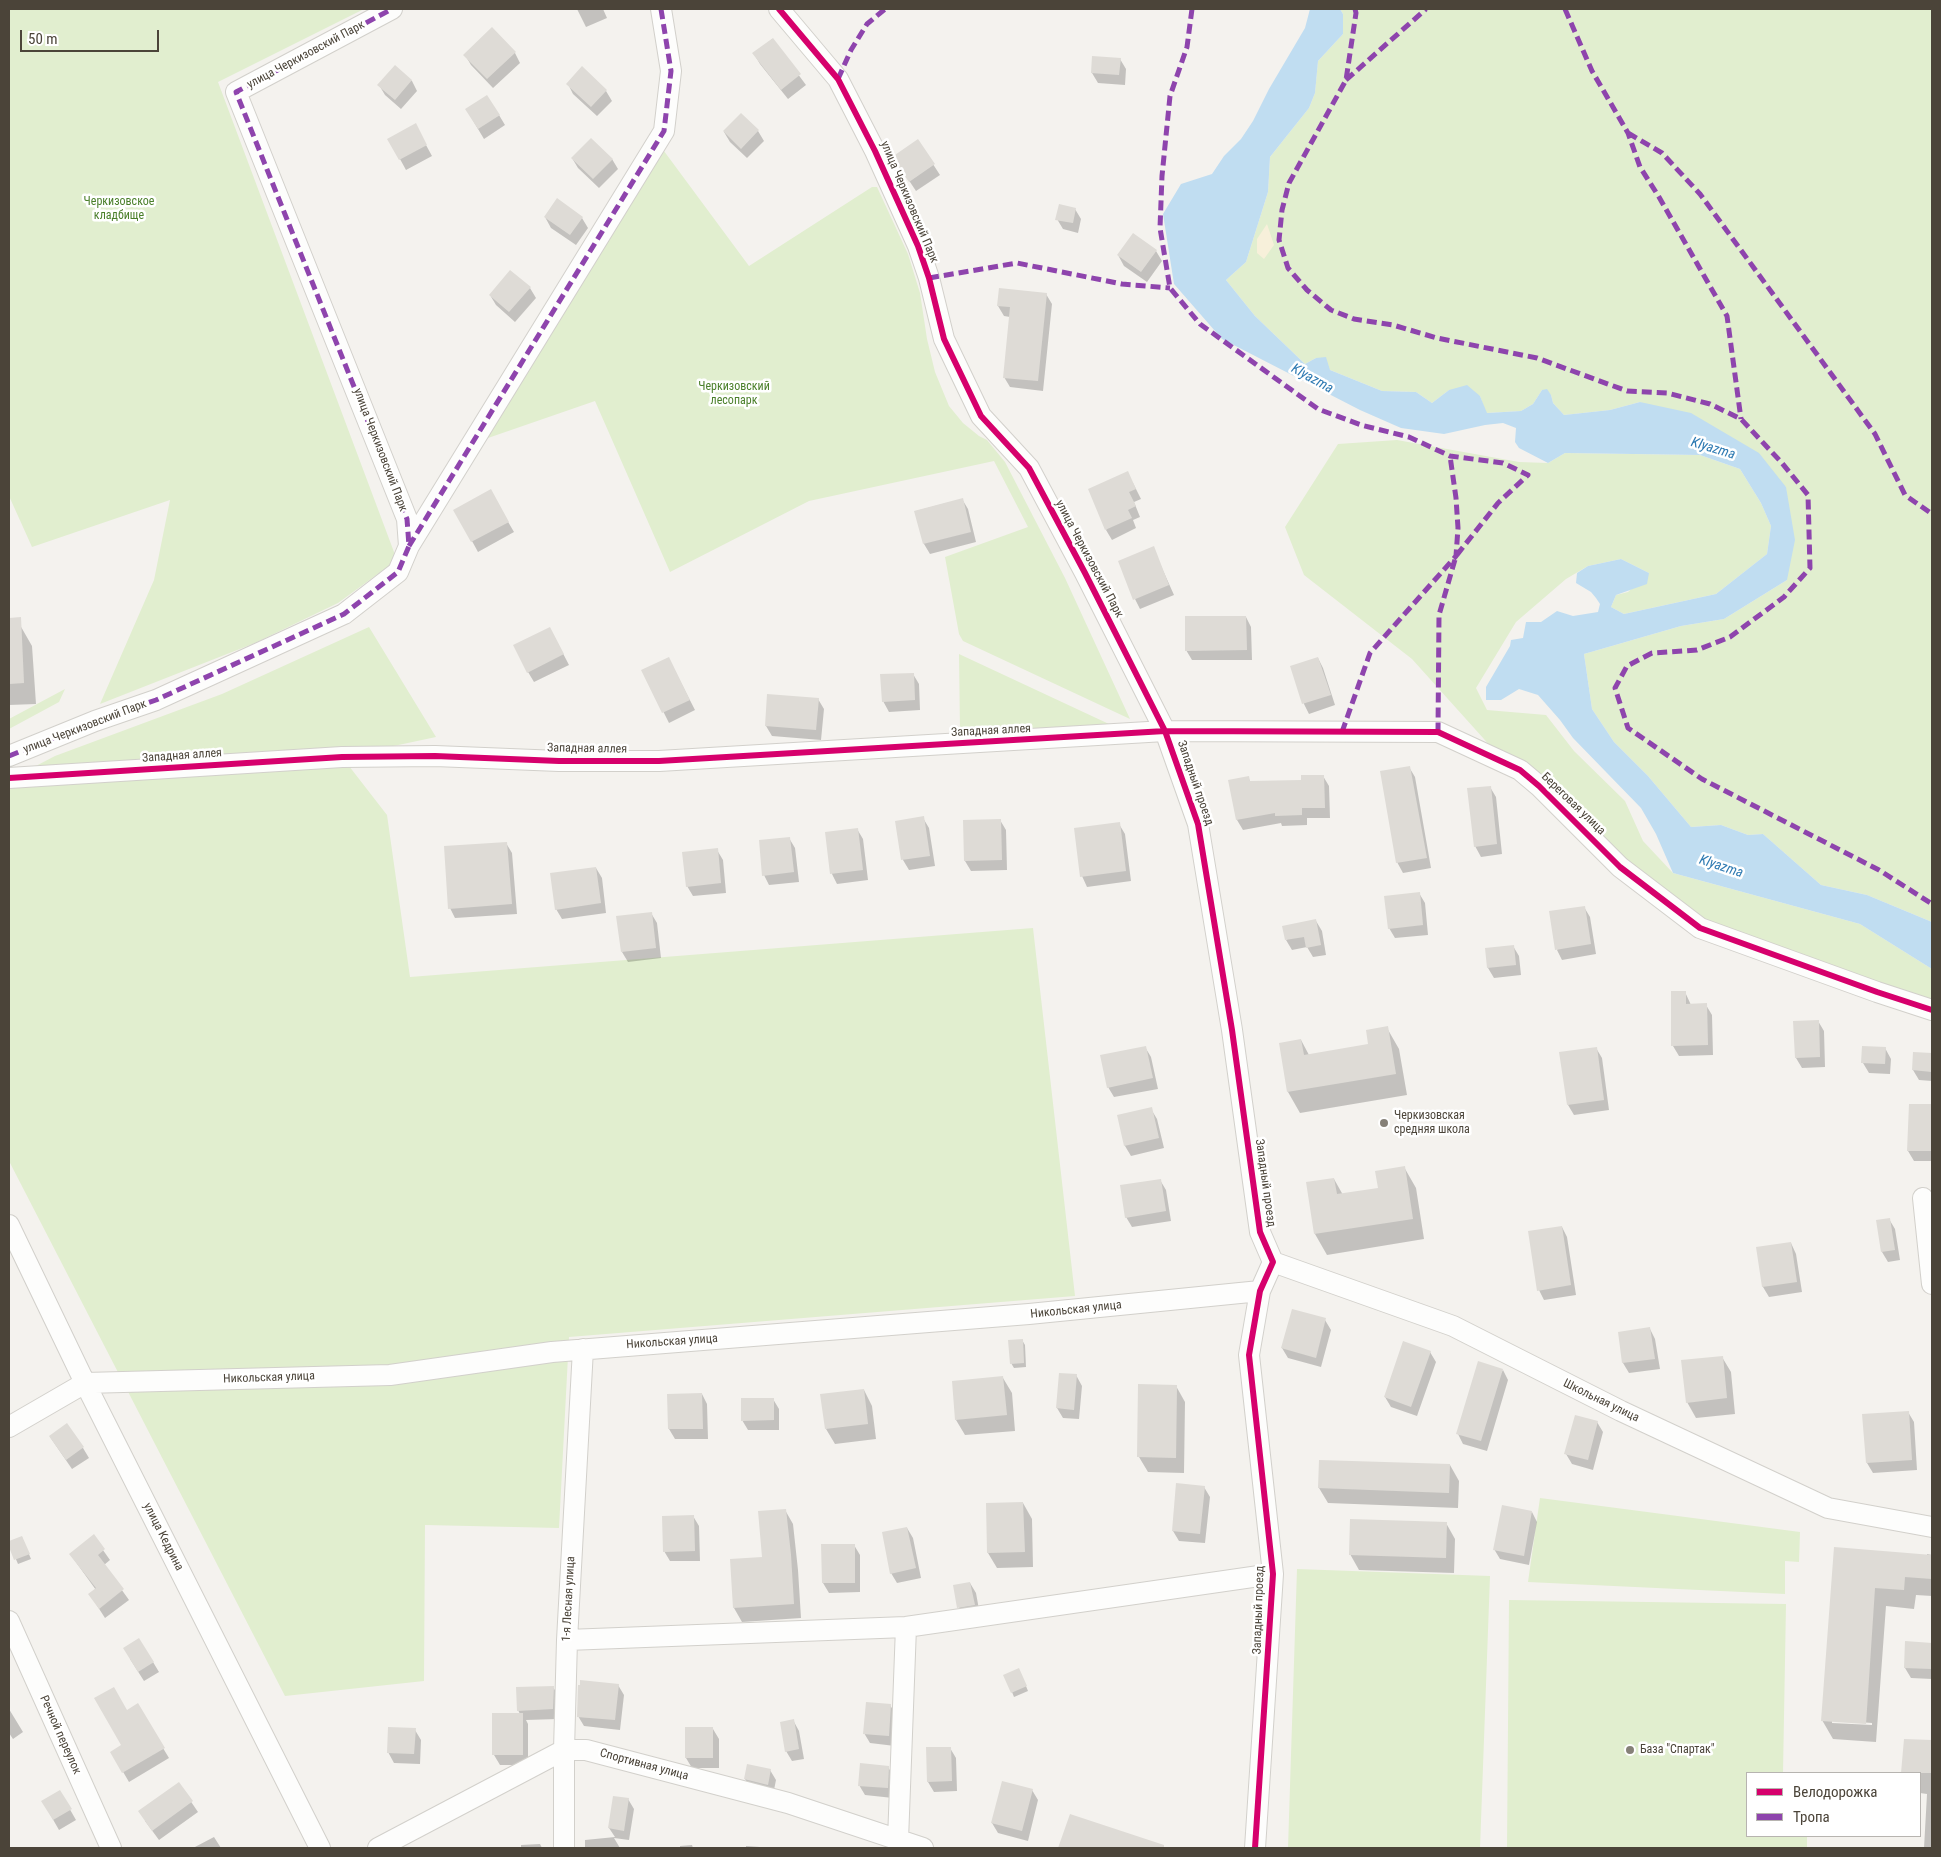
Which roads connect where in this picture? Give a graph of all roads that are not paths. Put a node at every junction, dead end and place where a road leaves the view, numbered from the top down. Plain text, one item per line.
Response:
1 (392, 9) edge
2 (660, 9) edge
3 (779, 9) edge
4 (408, 546) junction
5 (1165, 731) junction
6 (9, 756) edge
7 (9, 778) edge
8 (1932, 1010) edge
9 (1923, 1198) dead end
10 (9, 1225) edge
11 (1273, 1262) junction
12 (1932, 1284) edge
13 (1260, 1291) junction
14 (583, 1349) junction
15 (85, 1384) junction
16 (9, 1427) edge
17 (1932, 1527) edge
18 (1273, 1574) junction
19 (9, 1621) edge
20 (906, 1628) junction
21 (567, 1640) junction
22 (564, 1750) junction
23 (898, 1840) junction
24 (110, 1848) edge
25 (320, 1848) edge
26 (378, 1848) edge
27 (564, 1848) edge
28 (923, 1848) edge
29 (1255, 1848) edge

1 - 4 street, улица Черкизовский Парк
2 - 4 street
3 - 5 street, улица Черкизовский Парк
4 - 6 street, улица Черкизовский Парк
5 - 7 street, Западная аллея
5 - 8 street, Береговая улица
5 - 11 street, Западный проезд
9 - 12 street
10 - 15 street, улица Кедрина
11 - 13 street, Западный проезд
11 - 17 street, Школьная улица
13 - 14 street, Никольская улица
13 - 18 street, Западный проезд
14 - 15 street, Никольская улица
14 - 21 street, 1-я Лесная улица
15 - 16 street
15 - 25 street, улица Кедрина
18 - 20 street
18 - 29 street, Западный проезд
19 - 24 street, Речной переулок
20 - 21 street
20 - 23 street
21 - 22 street, 1-я Лесная улица
22 - 23 street, Спортивная улица
22 - 26 street, Спортивная улица
22 - 27 street, 1-я Лесная улица
23 - 28 street, Спортивная улица

